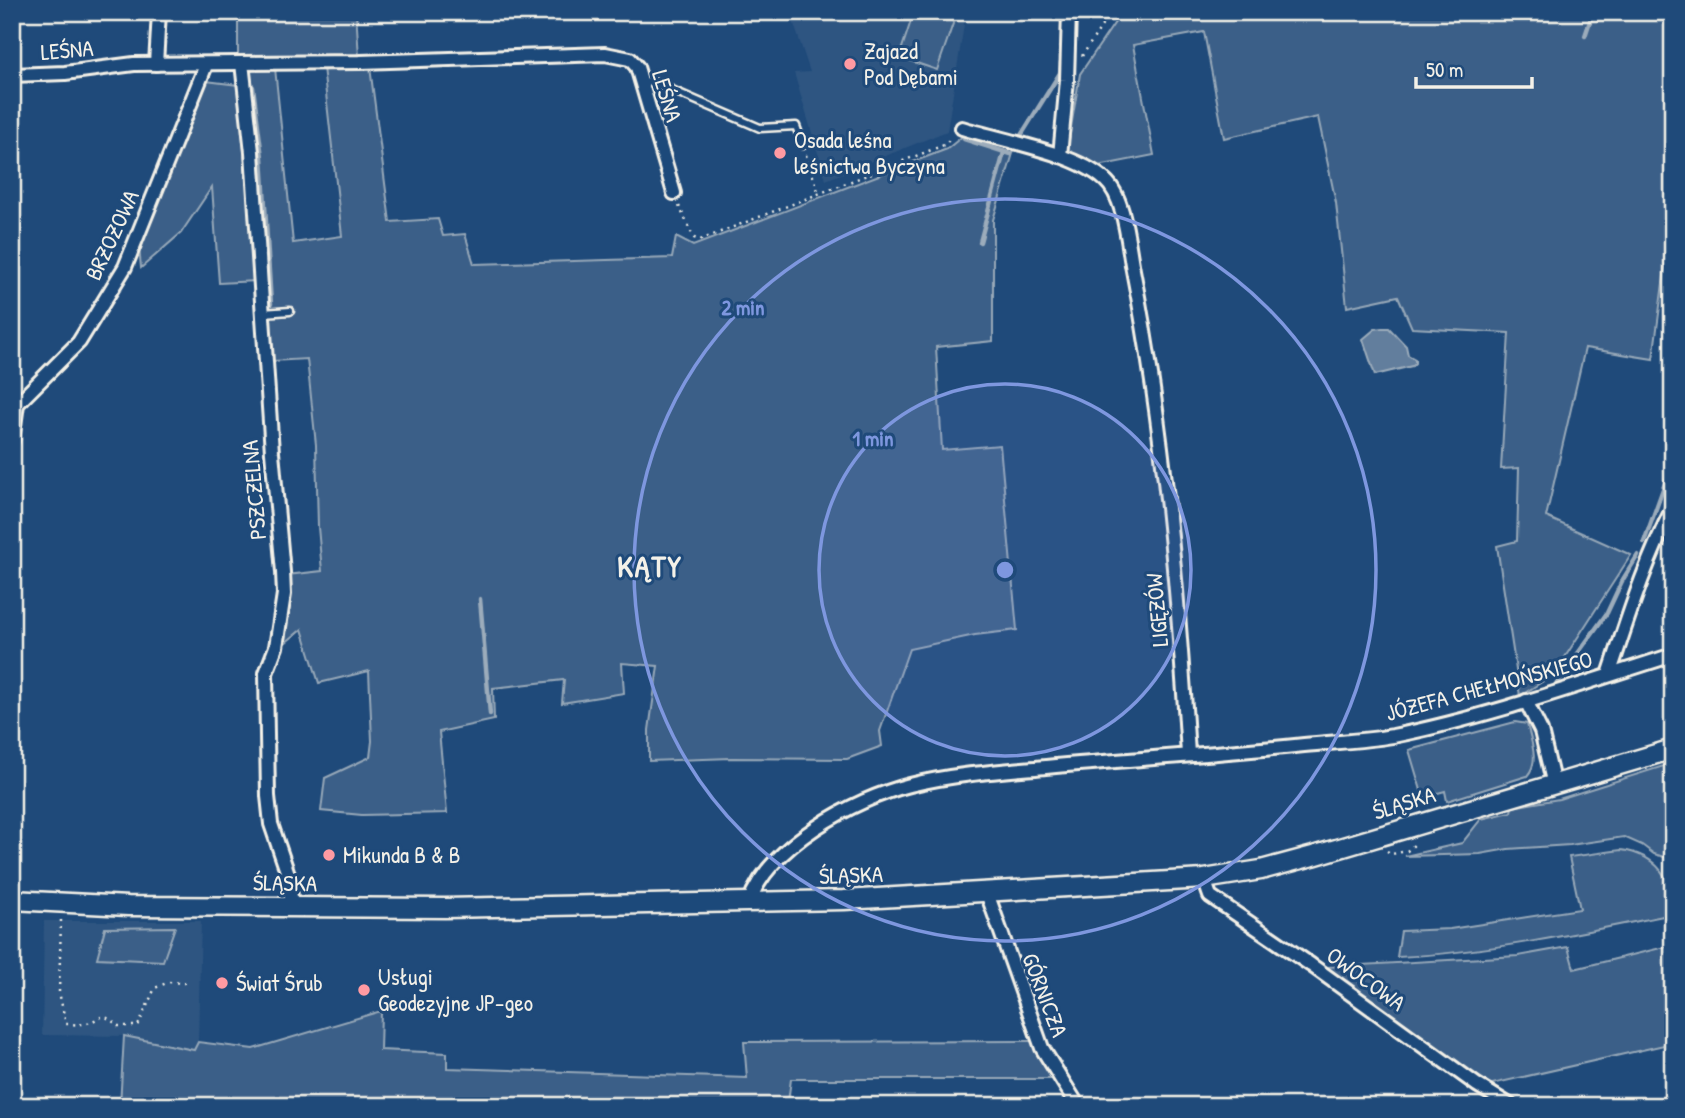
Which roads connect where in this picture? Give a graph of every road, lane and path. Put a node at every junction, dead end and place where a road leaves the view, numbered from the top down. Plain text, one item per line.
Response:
1 (159, 12) edge
2 (1069, 12) edge
3 (1111, 12) edge
4 (242, 63) junction
5 (156, 65) junction
6 (206, 65) junction
7 (12, 75) edge
8 (1068, 80) junction
9 (642, 82) junction
10 (962, 128) joint
11 (803, 145) joint
12 (1060, 156) junction
13 (674, 193) joint
14 (819, 194) junction
15 (290, 312) dead end
16 (263, 313) junction
17 (12, 441) edge
18 (1673, 508) edge
19 (1673, 655) edge
20 (1609, 675) junction
21 (1526, 701) junction
22 (1673, 749) edge
23 (1188, 754) junction
24 (1554, 785) junction
25 (1204, 879) junction
26 (986, 893) junction
27 (12, 900) edge
28 (749, 903) junction
29 (292, 908) junction
30 (61, 915) dead end
31 (185, 983) dead end
32 (1078, 1106) edge
33 (1511, 1106) edge

1 - 5 street
2 - 8 street
3 - 8 path
4 - 6 street, LEŚNA
4 - 9 street, LEŚNA
4 - 16 street, PSZCZELNA
5 - 6 street, LEŚNA
5 - 7 street, LEŚNA
6 - 17 street, BRZOZOWA
8 - 12 street
9 - 11 lane
9 - 13 street, LEŚNA
10 - 12 street
10 - 14 path
11 - 14 path
12 - 23 street, LIGĘZÓW
13 - 14 path
15 - 16 lane
16 - 29 street, PSZCZELNA
18 - 20 street
19 - 20 street, JÓZEFA CHEŁMOŃSKIEGO
20 - 21 street, JÓZEFA CHEŁMOŃSKIEGO
21 - 23 street, JÓZEFA CHEŁMOŃSKIEGO
21 - 24 street
22 - 24 main road, ŚLĄSKA
23 - 28 street
24 - 25 main road, ŚLĄSKA
25 - 26 main road, ŚLĄSKA
25 - 33 street, OWOCOWA
26 - 28 main road, ŚLĄSKA
26 - 32 street, GÓRNICZA
27 - 29 main road, ŚLĄSKA
28 - 29 main road, ŚLĄSKA
30 - 31 path

